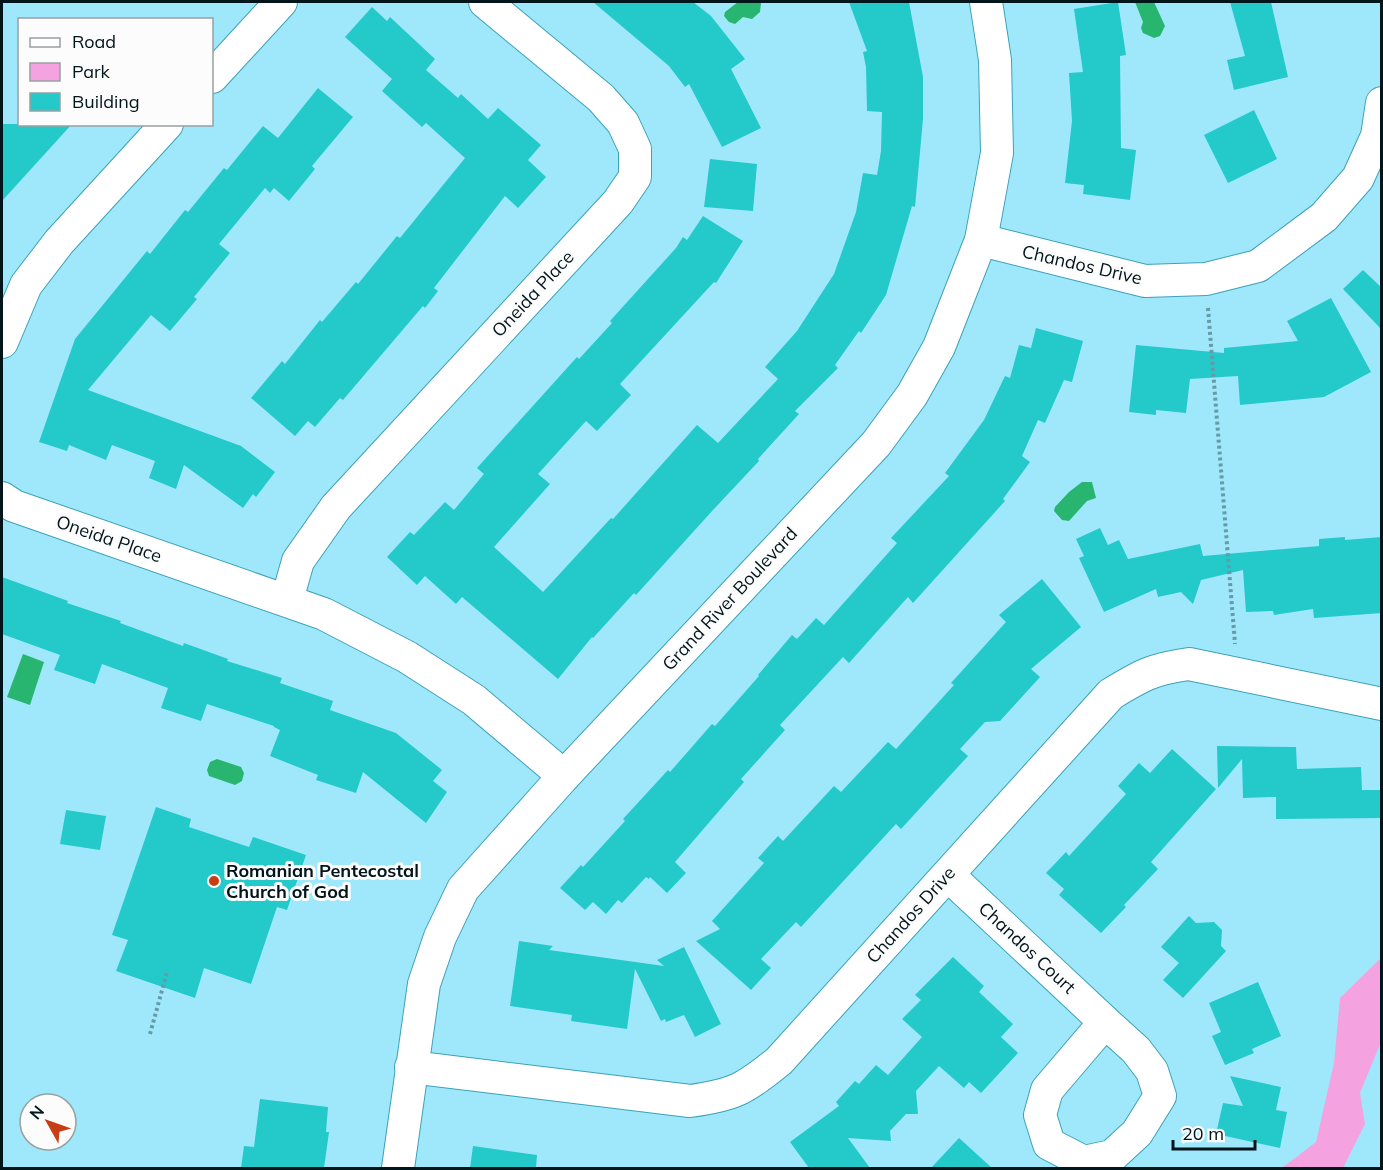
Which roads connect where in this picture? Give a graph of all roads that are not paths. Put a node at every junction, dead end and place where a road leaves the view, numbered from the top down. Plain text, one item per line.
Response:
1 (281, 2) edge
2 (485, 2) edge
3 (986, 2) edge
4 (213, 76) edge
5 (1382, 103) edge
6 (165, 126) edge
7 (981, 240) junction
8 (2, 342) edge
9 (2, 498) edge
10 (287, 600) junction
11 (1382, 704) edge
12 (564, 776) junction
13 (948, 875) junction
14 (1105, 1022) dead end
15 (411, 1067) junction
16 (398, 1168) edge

1 - 4 street
2 - 10 street, Oneida Place
3 - 7 street, Grand River Boulevard
5 - 7 street, Chandos Drive
6 - 8 street
7 - 12 street, Grand River Boulevard
9 - 10 street, Oneida Place
10 - 12 street, Oneida Place
11 - 13 street, Chandos Drive
12 - 15 street, Grand River Boulevard
13 - 14 street, Chandos Court
13 - 15 street, Chandos Drive
15 - 16 street, Grand River Boulevard

